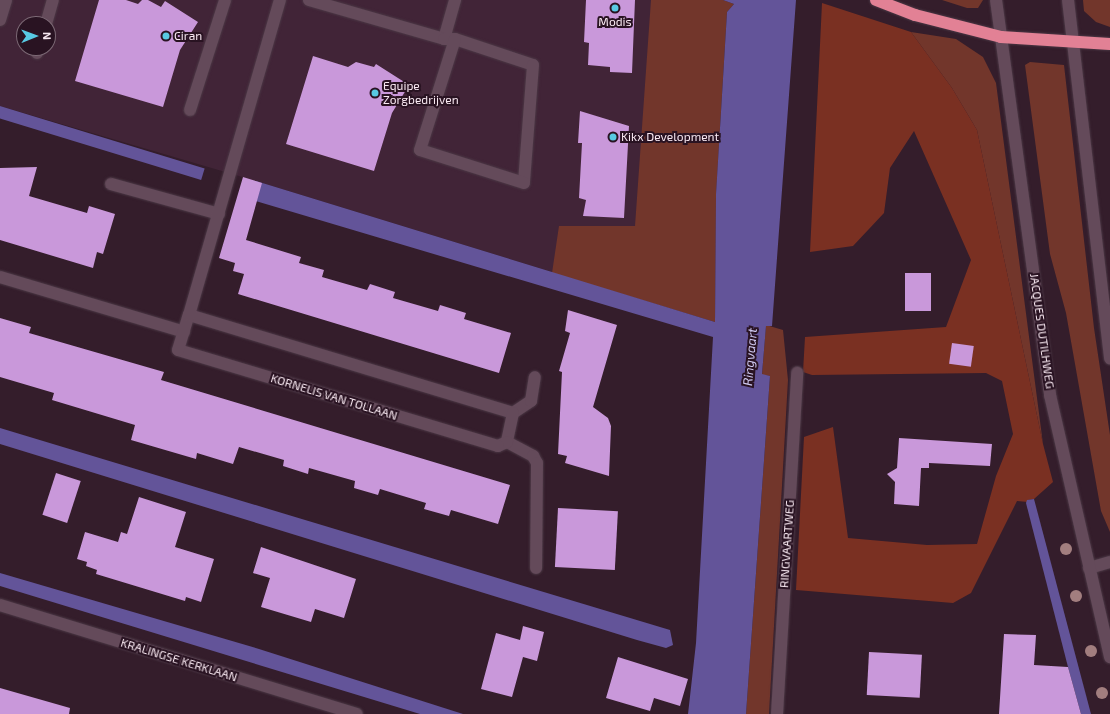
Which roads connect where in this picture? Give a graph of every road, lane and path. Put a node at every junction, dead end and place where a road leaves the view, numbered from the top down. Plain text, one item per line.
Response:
1 (6, 0) edge
2 (53, 0) edge
3 (225, 0) edge
4 (280, 0) edge
5 (309, 0) edge
6 (455, 0) edge
7 (876, 0) edge
8 (996, 0) edge
9 (1068, 0) edge
10 (48, 16) edge
11 (0, 20) edge
12 (1001, 37) junction
13 (450, 39) junction
14 (1073, 42) junction
15 (1110, 44) edge
16 (190, 110) dead end
17 (111, 184) dead end
18 (219, 214) junction
19 (0, 277) edge
20 (189, 315) junction
21 (184, 332) junction
22 (1110, 359) edge
23 (798, 373) dead end
24 (536, 377) dead end
25 (513, 413) junction
26 (507, 442) junction
27 (1110, 562) edge
28 (536, 568) dead end
29 (1088, 568) junction
30 (0, 605) edge
31 (1110, 657) edge
32 (357, 714) edge
33 (777, 714) edge

1 - 11 street
2 - 10 street
3 - 16 street
4 - 18 street, KORNELIS VAN TOLLAAN
5 - 13 street
6 - 13 street
7 - 12 highway
8 - 12 street, JACQUES DUTILHWEG
9 - 14 street
12 - 14 highway
12 - 29 street, JACQUES DUTILHWEG
13 - 13 street
14 - 15 highway
14 - 22 street
17 - 18 street
18 - 20 street, KORNELIS VAN TOLLAAN
19 - 21 street
20 - 21 street, KORNELIS VAN TOLLAAN
20 - 25 street
21 - 26 street, KORNELIS VAN TOLLAAN
23 - 33 street, RINGVAARTWEG
24 - 25 street
25 - 26 street
26 - 28 street
27 - 29 street
29 - 31 street, JACQUES DUTILHWEG
30 - 32 street, KRALINGSE KERKLAAN

